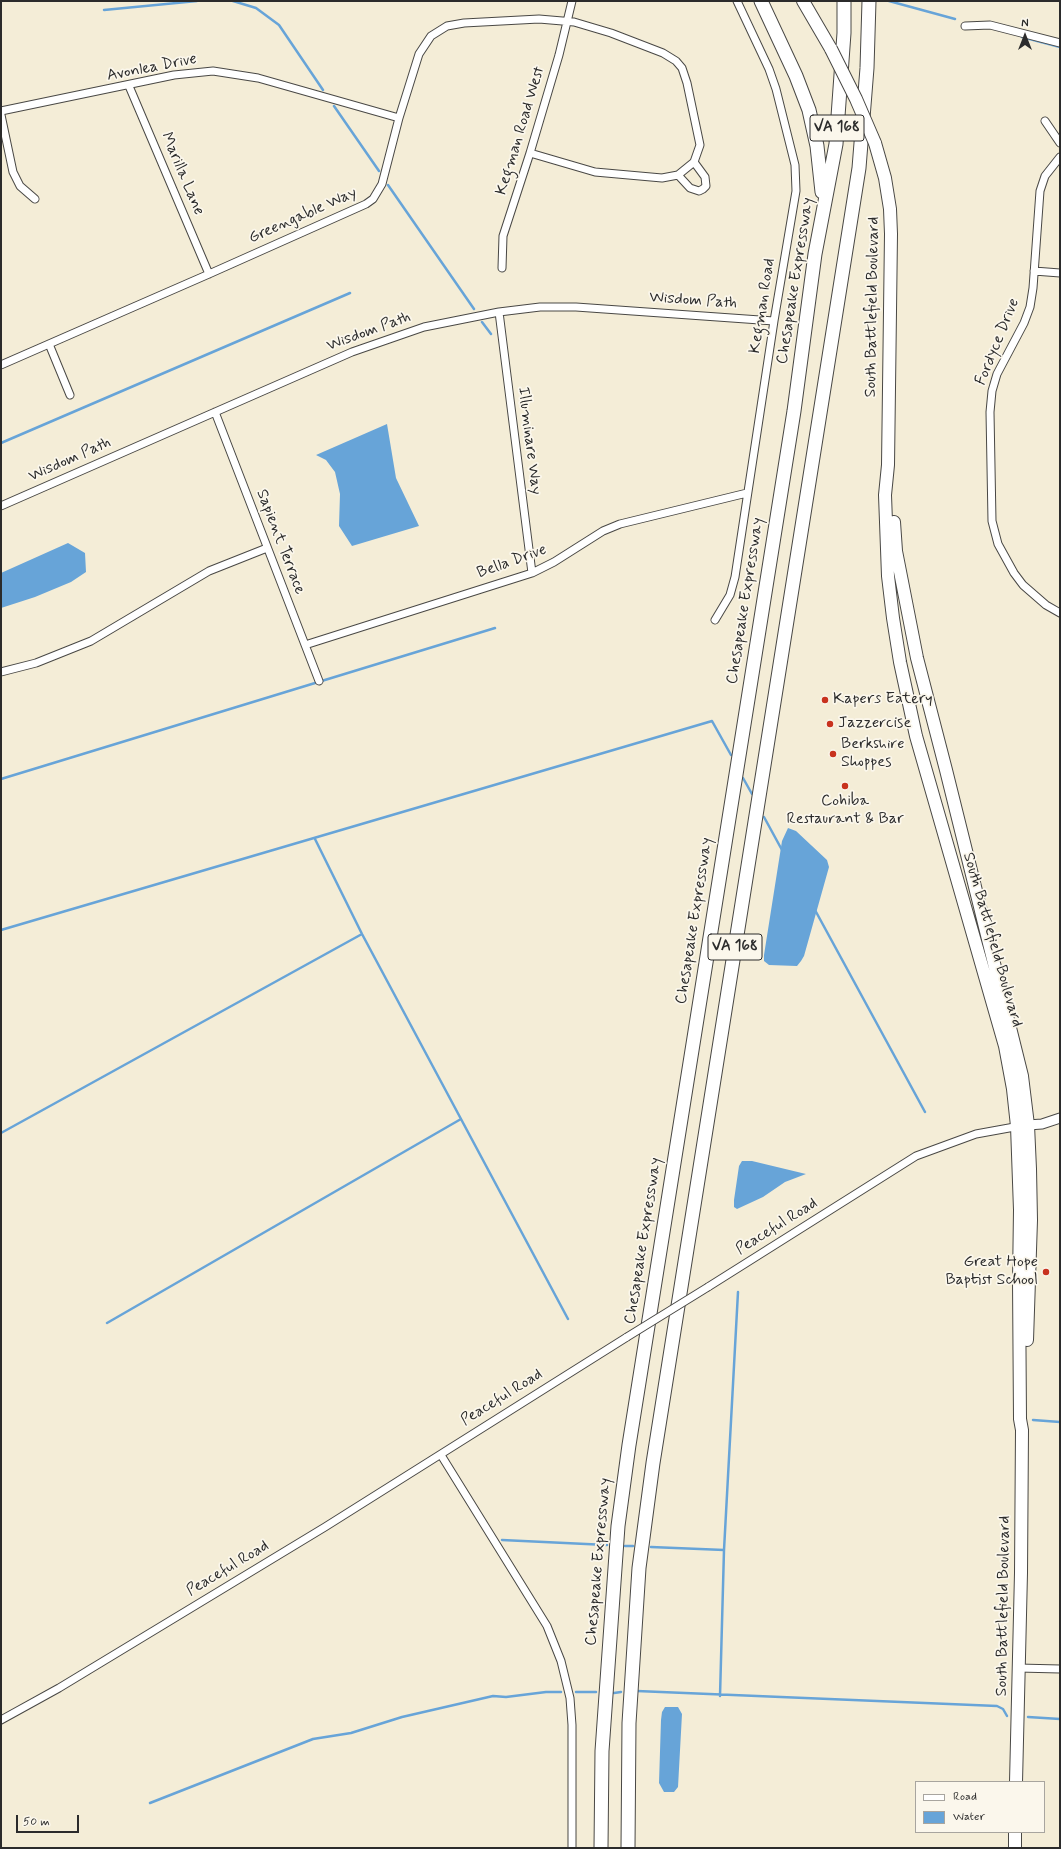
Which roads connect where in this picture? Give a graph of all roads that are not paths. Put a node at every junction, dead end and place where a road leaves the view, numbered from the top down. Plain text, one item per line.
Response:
1 (572, 1) edge
2 (737, 1) edge
3 (761, 1) edge
4 (803, 1) edge
5 (844, 1) edge
6 (869, 1) edge
7 (566, 21) junction
8 (965, 26) dead end
9 (1060, 43) edge
10 (129, 86) junction
11 (1, 112) edge
12 (1, 115) edge
13 (400, 118) junction
14 (1045, 121) dead end
15 (1060, 143) edge
16 (530, 153) junction
17 (1060, 157) edge
18 (694, 162) junction
19 (678, 175) junction
20 (35, 199) dead end
21 (815, 254) junction
22 (502, 268) dead end
23 (1034, 271) junction
24 (1060, 272) edge
25 (209, 274) junction
26 (499, 312) junction
27 (774, 321) junction
28 (49, 344) junction
29 (1, 365) edge
30 (70, 395) dead end
31 (215, 412) junction
32 (888, 465) junction
33 (747, 493) junction
34 (1, 506) edge
35 (267, 548) junction
36 (532, 573) junction
37 (1060, 613) edge
38 (715, 620) dead end
39 (305, 645) junction
40 (1, 672) edge
41 (319, 681) dead end
42 (1060, 1118) edge
43 (1023, 1126) junction
44 (441, 1455) junction
45 (1018, 1668) junction
46 (1060, 1669) edge
47 (1, 1720) edge
48 (1016, 1781) edge
49 (1015, 1833) edge
50 (572, 1848) edge
51 (601, 1848) edge
52 (628, 1848) edge
53 (1015, 1848) edge

1 - 7 street, Kegman Road West
2 - 27 street, Kegman Road
3 - 21 highway
4 - 32 main road, South Battlefield Boulevard, bridge
5 - 21 highway, Chesapeake Expressway / VA 168
6 - 52 highway, VA 168
7 - 13 street, Greengable Way
7 - 16 street, Kegman Road West
7 - 18 street, Greengable Way
8 - 9 street
10 - 11 street, Avonlea Drive
10 - 13 street, Avonlea Drive
10 - 25 street, Marilla Lane
12 - 20 street
13 - 25 street, Greengable Way
14 - 15 street
16 - 19 street
16 - 22 street, Kegman Road West
17 - 23 street, Fordyce Drive
18 - 19 street
18 - 19 street
21 - 51 highway, Chesapeake Expressway / VA 168
23 - 24 street
23 - 37 street, Fordyce Drive
25 - 28 street, Greengable Way
26 - 27 street, Wisdom Path
26 - 31 street, Wisdom Path
26 - 36 street, Illuminare Way
27 - 33 street, Kegman Road
28 - 29 street, Greengable Way
28 - 30 street
31 - 34 street, Wisdom Path
31 - 35 street, Sapient Terrace
32 - 43 main road, South Battlefield Boulevard
32 - 43 main road, South Battlefield Boulevard
33 - 36 street, Bella Drive
33 - 38 street, Kegman Road
35 - 39 street, Sapient Terrace
35 - 40 street
36 - 39 street, Bella Drive
39 - 41 street, Sapient Terrace
42 - 43 street
43 - 44 street, Peaceful Road, bridge
43 - 45 main road, South Battlefield Boulevard
44 - 47 street, Peaceful Road
44 - 50 street
45 - 46 street
45 - 48 main road, South Battlefield Boulevard
49 - 53 main road

